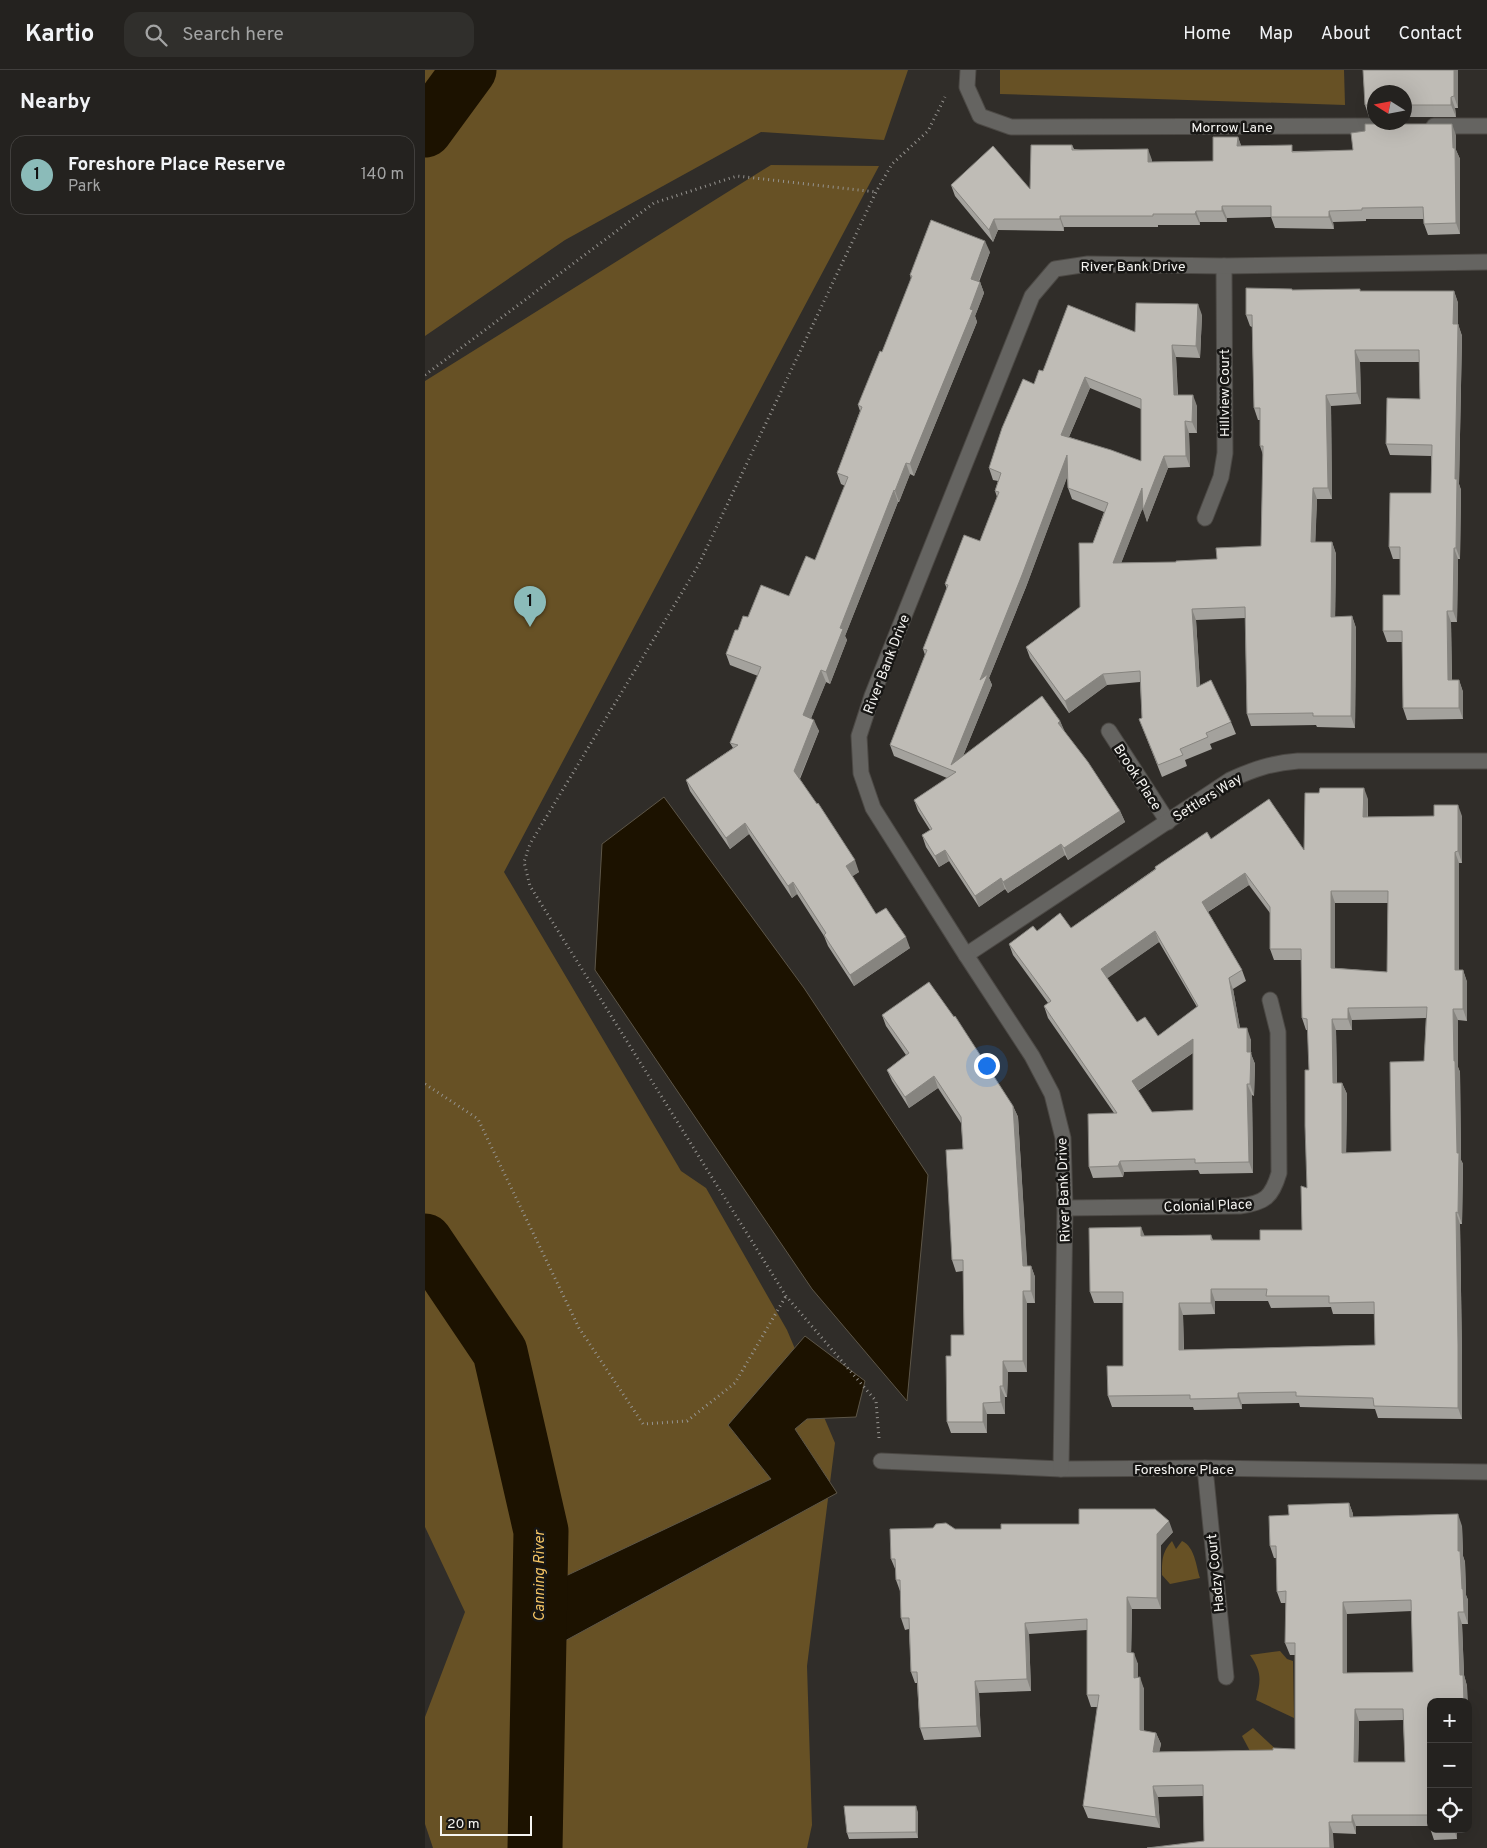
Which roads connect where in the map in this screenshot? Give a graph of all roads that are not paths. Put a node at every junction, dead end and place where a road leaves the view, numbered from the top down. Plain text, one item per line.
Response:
1 (968, 70) edge
2 (1367, 126) edge
3 (1418, 126) edge
4 (1487, 126) edge
5 (1487, 262) edge
6 (1225, 266) junction
7 (1205, 518) dead end
8 (1109, 731) dead end
9 (1487, 760) edge
10 (1168, 822) junction
11 (966, 955) junction
12 (1270, 1000) dead end
13 (1065, 1208) junction
14 (881, 1461) road end
15 (1205, 1468) junction
16 (1061, 1469) junction
17 (1487, 1472) edge
18 (1226, 1677) dead end

1 - 2 street, Morrow Lane
3 - 4 street
5 - 6 street, River Bank Drive
6 - 7 street, Hillview Court
6 - 11 street, River Bank Drive
8 - 10 street, Brook Place
9 - 10 street, Settlers Way
10 - 11 street, Settlers Way
11 - 13 street, River Bank Drive
12 - 13 street, Colonial Place
13 - 16 street, River Bank Drive
14 - 16 street, Foreshore Place
15 - 16 street, Foreshore Place
15 - 17 street, Foreshore Place
15 - 18 street, Hadzy Court

